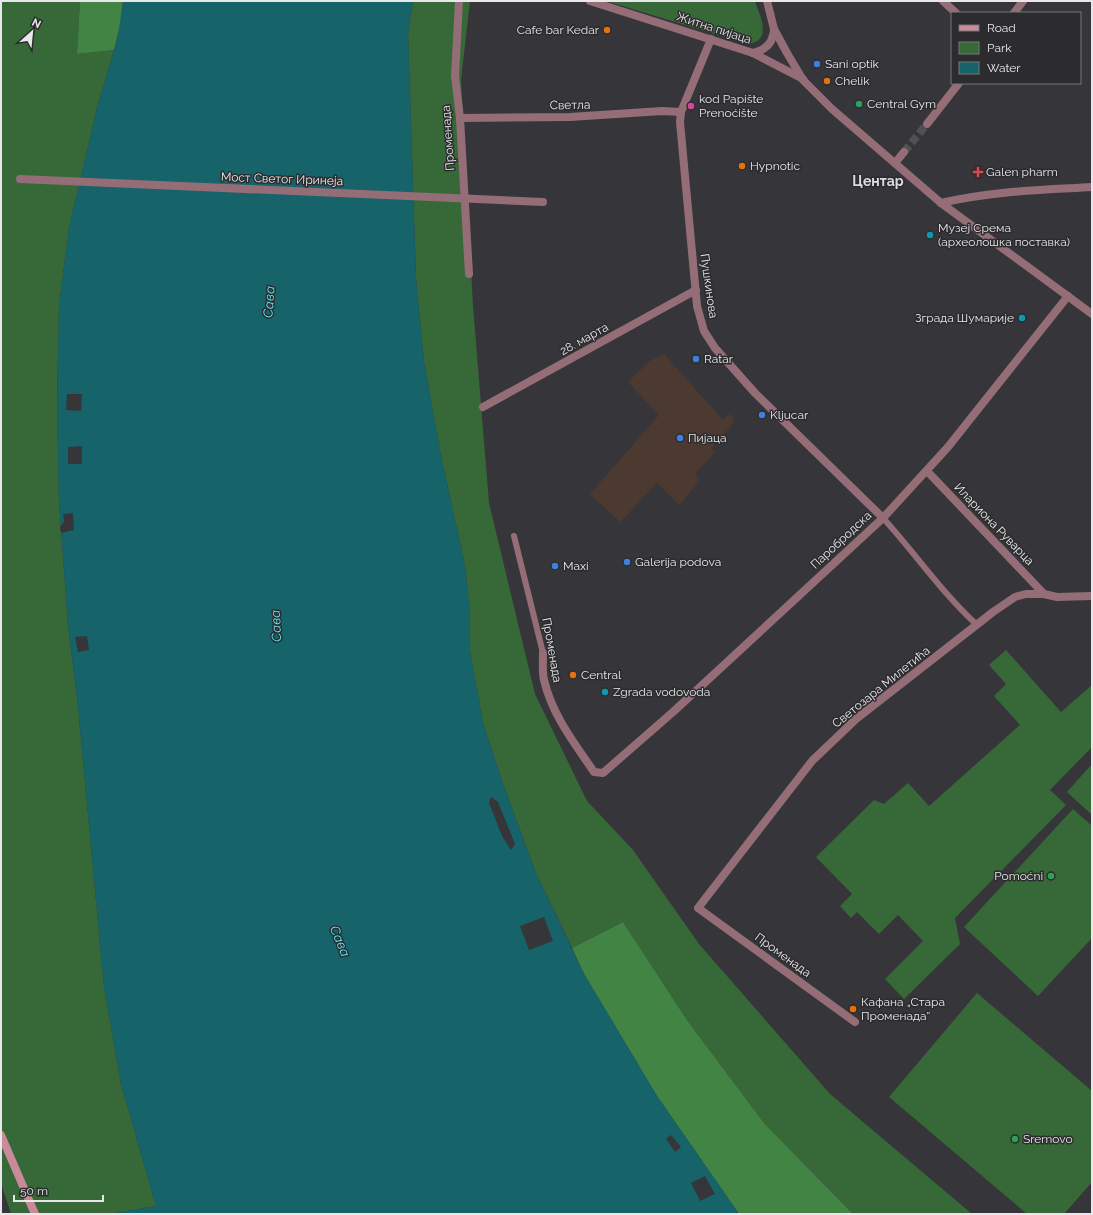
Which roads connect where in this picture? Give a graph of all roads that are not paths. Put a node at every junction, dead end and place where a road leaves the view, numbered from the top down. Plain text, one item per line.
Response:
1 (459, 1) edge
2 (590, 1) edge
3 (767, 1) edge
4 (944, 1) edge
5 (1023, 1) edge
6 (955, 12) edge
7 (1015, 12) edge
8 (774, 29) junction
9 (711, 39) junction
10 (753, 53) junction
11 (803, 80) junction
12 (958, 84) edge
13 (681, 112) junction
14 (460, 118) junction
15 (927, 124) tunnel mouth
16 (904, 152) tunnel mouth
17 (895, 163) junction
18 (20, 178) dead end
19 (1092, 187) edge
20 (544, 202) dead end
21 (941, 203) junction
22 (469, 274) dead end
23 (696, 290) junction
24 (1068, 296) junction
25 (1092, 314) edge
26 (483, 407) dead end
27 (927, 471) junction
28 (883, 518) junction
29 (514, 536) dead end
30 (1044, 594) junction
31 (1092, 596) edge
32 (977, 625) junction
33 (543, 653) joint
34 (602, 773) joint
35 (698, 908) joint
36 (855, 1022) dead end
37 (1, 1135) edge
38 (35, 1214) edge

1 - 14 street, Променада
2 - 9 street, Житна пијаца
3 - 8 street
4 - 6 street
5 - 7 street
8 - 10 street
8 - 11 street
9 - 10 street, Житна пијаца
9 - 13 street, Пушкинова
10 - 11 street, Житна пијаца
11 - 17 street
12 - 15 street
13 - 14 street, Светла
13 - 23 street, Пушкинова
14 - 22 street, Променада
16 - 17 street
17 - 21 street
18 - 20 street, Мост Светог Иринеја, bridge
19 - 21 street
21 - 24 street
23 - 26 street, 28. марта
23 - 28 street, Пушкинова
24 - 25 street
24 - 27 street, Паробродска
27 - 28 street, Паробродска
27 - 30 street, Илариона Руварца
28 - 32 lane
28 - 34 street, Паробродска
29 - 33 lane, Променада
30 - 31 street, Светозара Милетића
30 - 32 street, Светозара Милетића
32 - 35 street, Светозара Милетића
33 - 34 street, Променада
35 - 36 street, Променада
37 - 38 street

